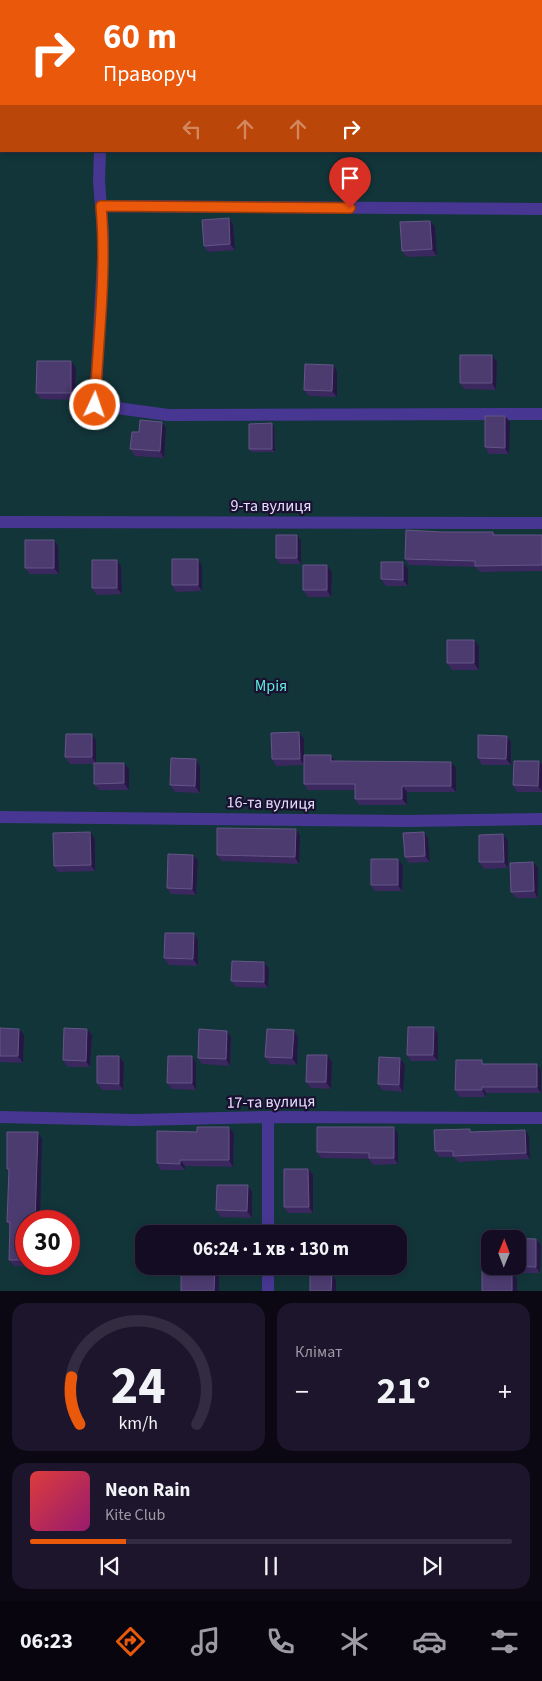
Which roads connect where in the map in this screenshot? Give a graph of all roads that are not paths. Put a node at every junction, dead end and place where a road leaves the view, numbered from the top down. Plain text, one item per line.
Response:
1 (100, 152) edge
2 (101, 206) junction
3 (542, 209) edge
4 (542, 414) edge
5 (0, 522) edge
6 (542, 523) edge
7 (0, 817) edge
8 (542, 819) edge
9 (0, 1117) edge
10 (268, 1117) junction
11 (542, 1118) edge
12 (268, 1225) edge
13 (268, 1275) edge
14 (268, 1291) edge

1 - 2 street
2 - 3 street
2 - 4 street
5 - 6 street, 9-та вулиця
7 - 8 street, 16-та вулиця
9 - 10 street, 17-та вулиця
10 - 11 street, 17-та вулиця
10 - 12 street
13 - 14 street

